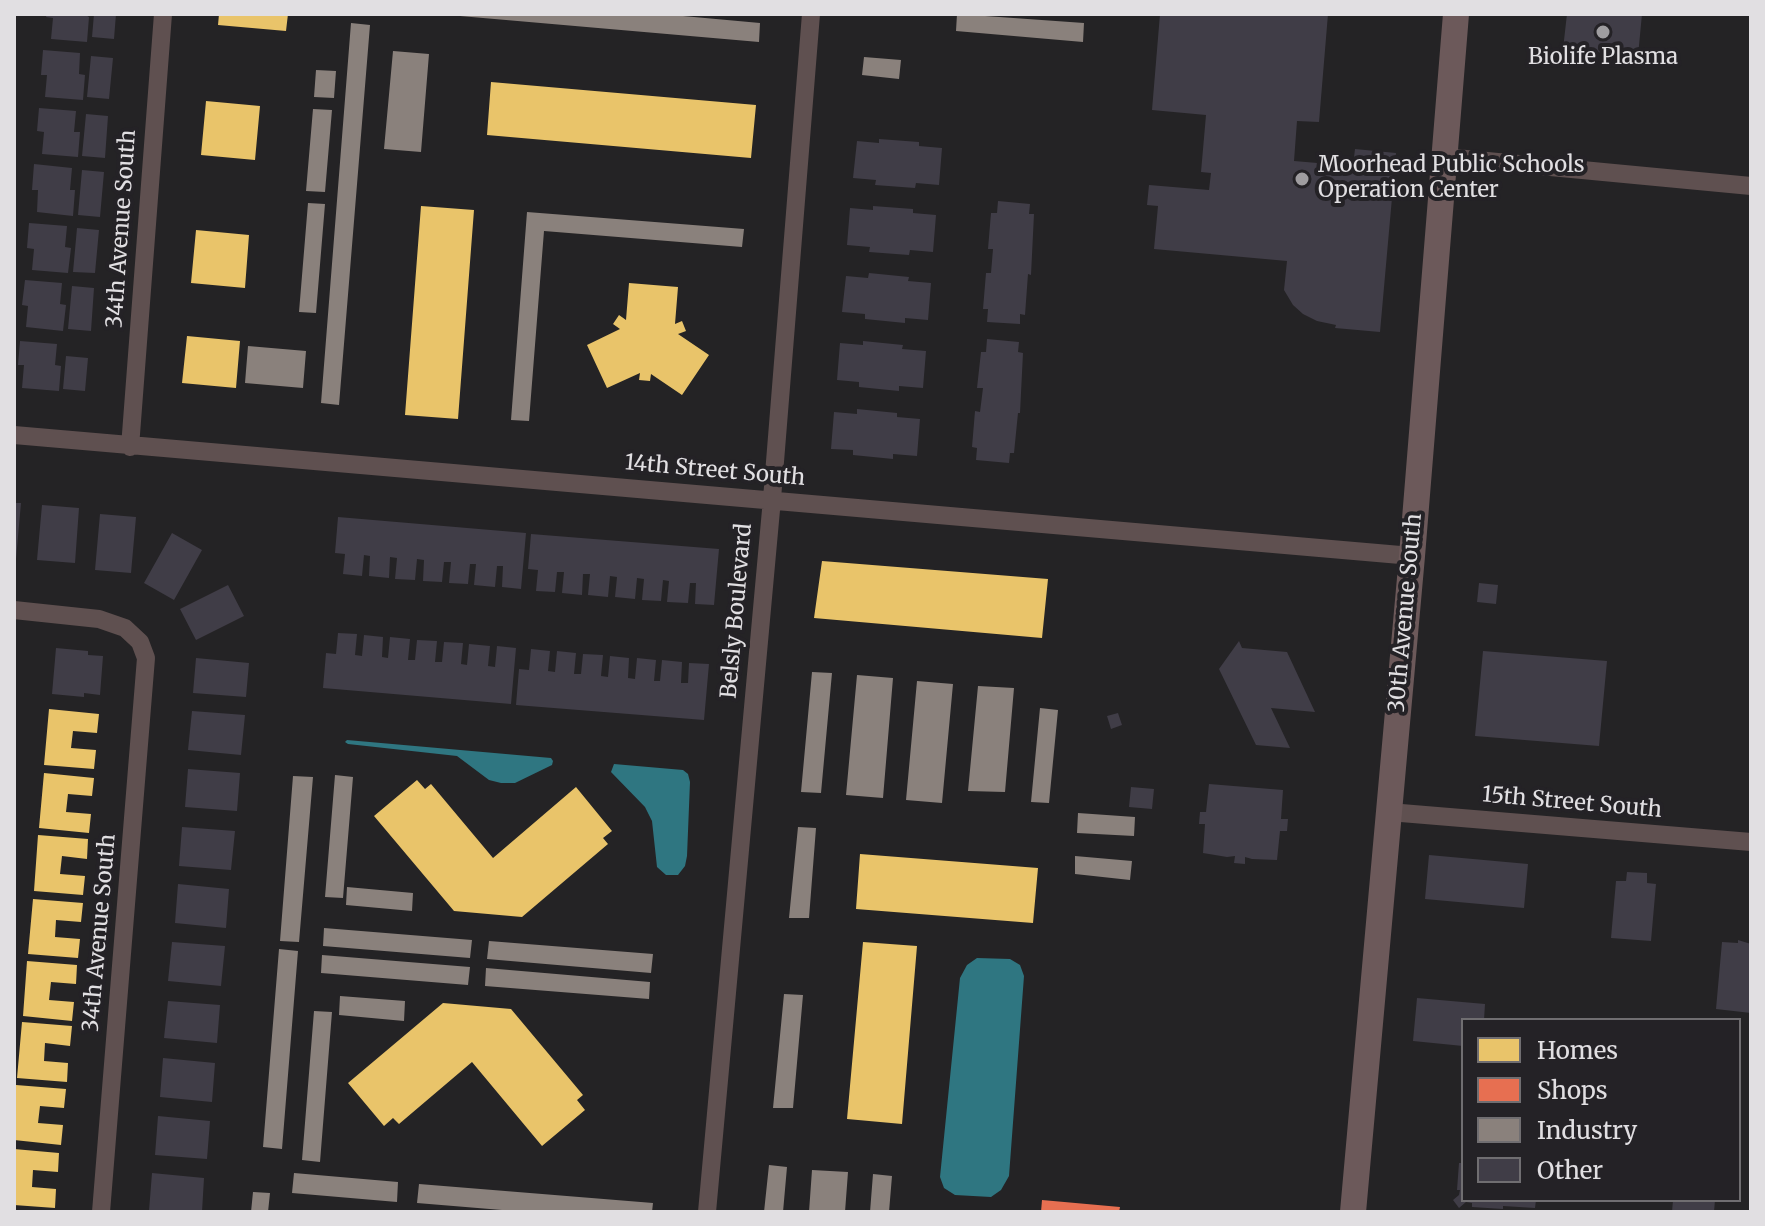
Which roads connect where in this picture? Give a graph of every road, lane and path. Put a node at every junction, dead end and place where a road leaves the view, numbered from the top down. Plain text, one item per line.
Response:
1 (163, 14) edge
2 (811, 14) edge
3 (1456, 14) edge
4 (1445, 157) junction
5 (1751, 186) edge
6 (14, 435) edge
7 (130, 447) junction
8 (772, 499) junction
9 (1412, 556) junction
10 (14, 610) edge
11 (1389, 812) junction
12 (1751, 842) edge
13 (101, 1212) edge
14 (707, 1212) edge
15 (1353, 1212) edge

1 - 7 street, 34th Avenue South
2 - 8 street, Belsly Boulevard
3 - 4 street, 30th Avenue South
4 - 5 street
4 - 9 street, 30th Avenue South
6 - 7 street, 14th Street South
7 - 8 street, 14th Street South
8 - 9 street, 14th Street South
8 - 14 street, Belsly Boulevard
9 - 11 street, 30th Avenue South
10 - 13 street, 34th Avenue South
11 - 12 street, 15th Street South
11 - 15 street, 30th Avenue South

